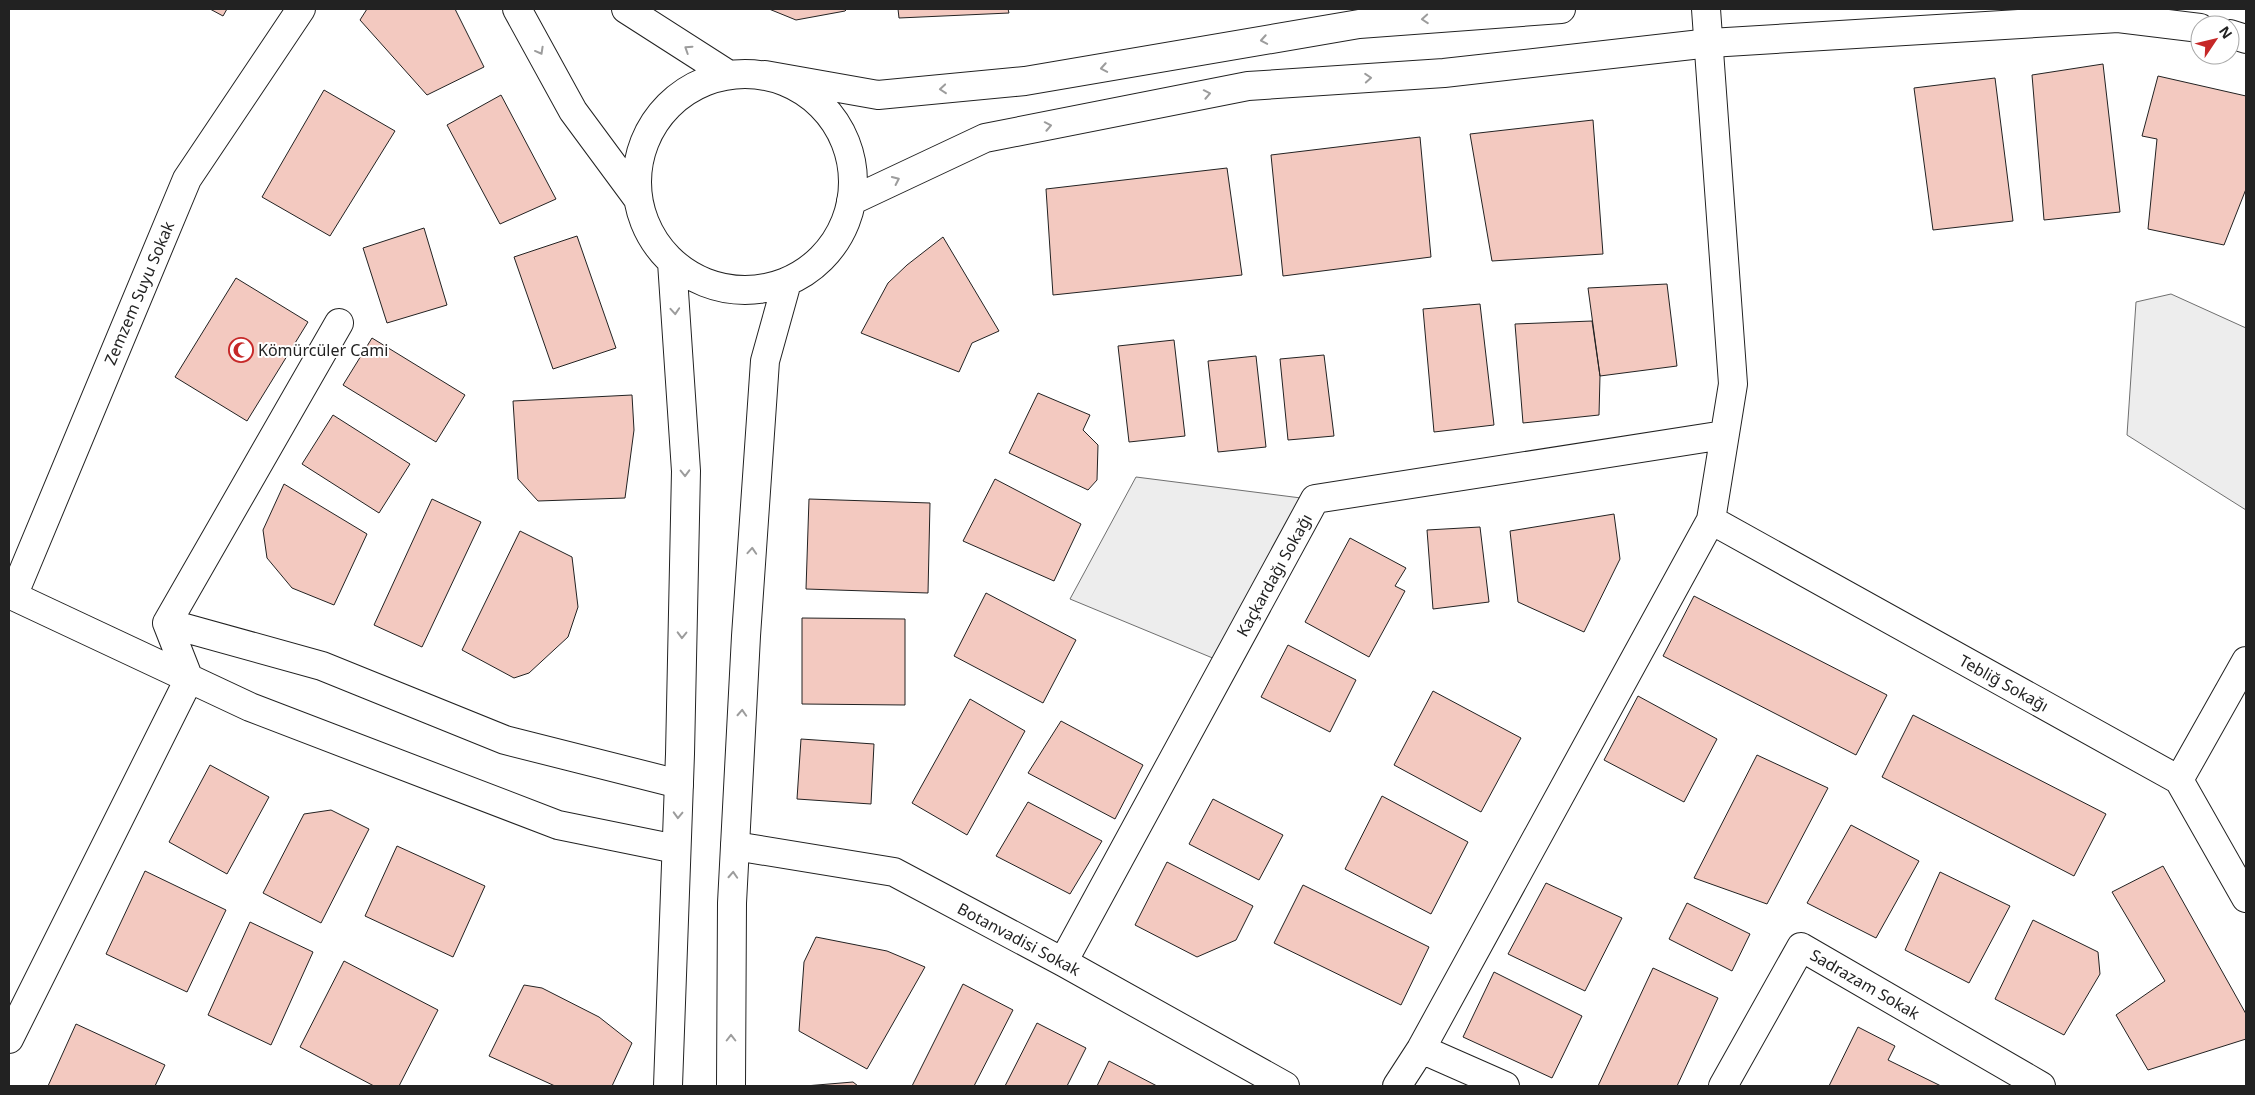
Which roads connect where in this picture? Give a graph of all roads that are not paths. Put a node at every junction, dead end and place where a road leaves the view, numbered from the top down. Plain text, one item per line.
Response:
1 (300, 9) edge
2 (517, 9) edge
3 (626, 9) edge
4 (1561, 9) edge
5 (1706, 9) edge
6 (2190, 27) edge
7 (1710, 44) junction
8 (729, 75) junction
9 (765, 75) junction
10 (638, 199) junction
11 (851, 201) junction
12 (672, 262) junction
13 (787, 282) junction
14 (339, 323) dead end
15 (1724, 435) junction
16 (1711, 520) junction
17 (11, 595) edge
18 (167, 623) junction
19 (2246, 661) edge
20 (189, 679) junction
21 (2179, 780) junction
22 (679, 784) junction
23 (735, 846) junction
24 (676, 849) junction
25 (2246, 898) edge
26 (1063, 962) junction
27 (9, 1039) edge
28 (1421, 1049) junction
29 (668, 1086) edge
30 (731, 1086) edge
31 (1285, 1086) edge
32 (1397, 1086) edge
33 (1505, 1086) edge
34 (1723, 1086) edge
35 (2041, 1086) edge

1 - 17 street, Zemzem Suyu Sokak
2 -> 10 street
8 -> 3 street
4 -> 9 street
5 - 7 street
6 - 7 street
11 -> 7 street
7 - 15 street
8 - 9 street
8 - 10 street
9 - 11 street
10 - 12 street
11 - 13 street
12 - 13 street
12 -> 22 street
23 -> 13 street
14 - 18 street
15 - 16 street
15 - 26 street, Kaçkardağı Sokağı
16 - 21 street, Tebliğ Sokağı
16 - 28 street
17 - 20 street
18 - 20 street
18 - 22 street
19 - 21 street
20 - 24 street
20 - 27 street
21 - 25 street
22 -> 24 street
23 - 26 street, Botanvadisi Sokak
30 -> 23 street
24 - 29 street
26 - 31 street, Botanvadisi Sokak
28 - 32 street
28 - 33 street
34 - 35 street, Sadrazam Sokak

